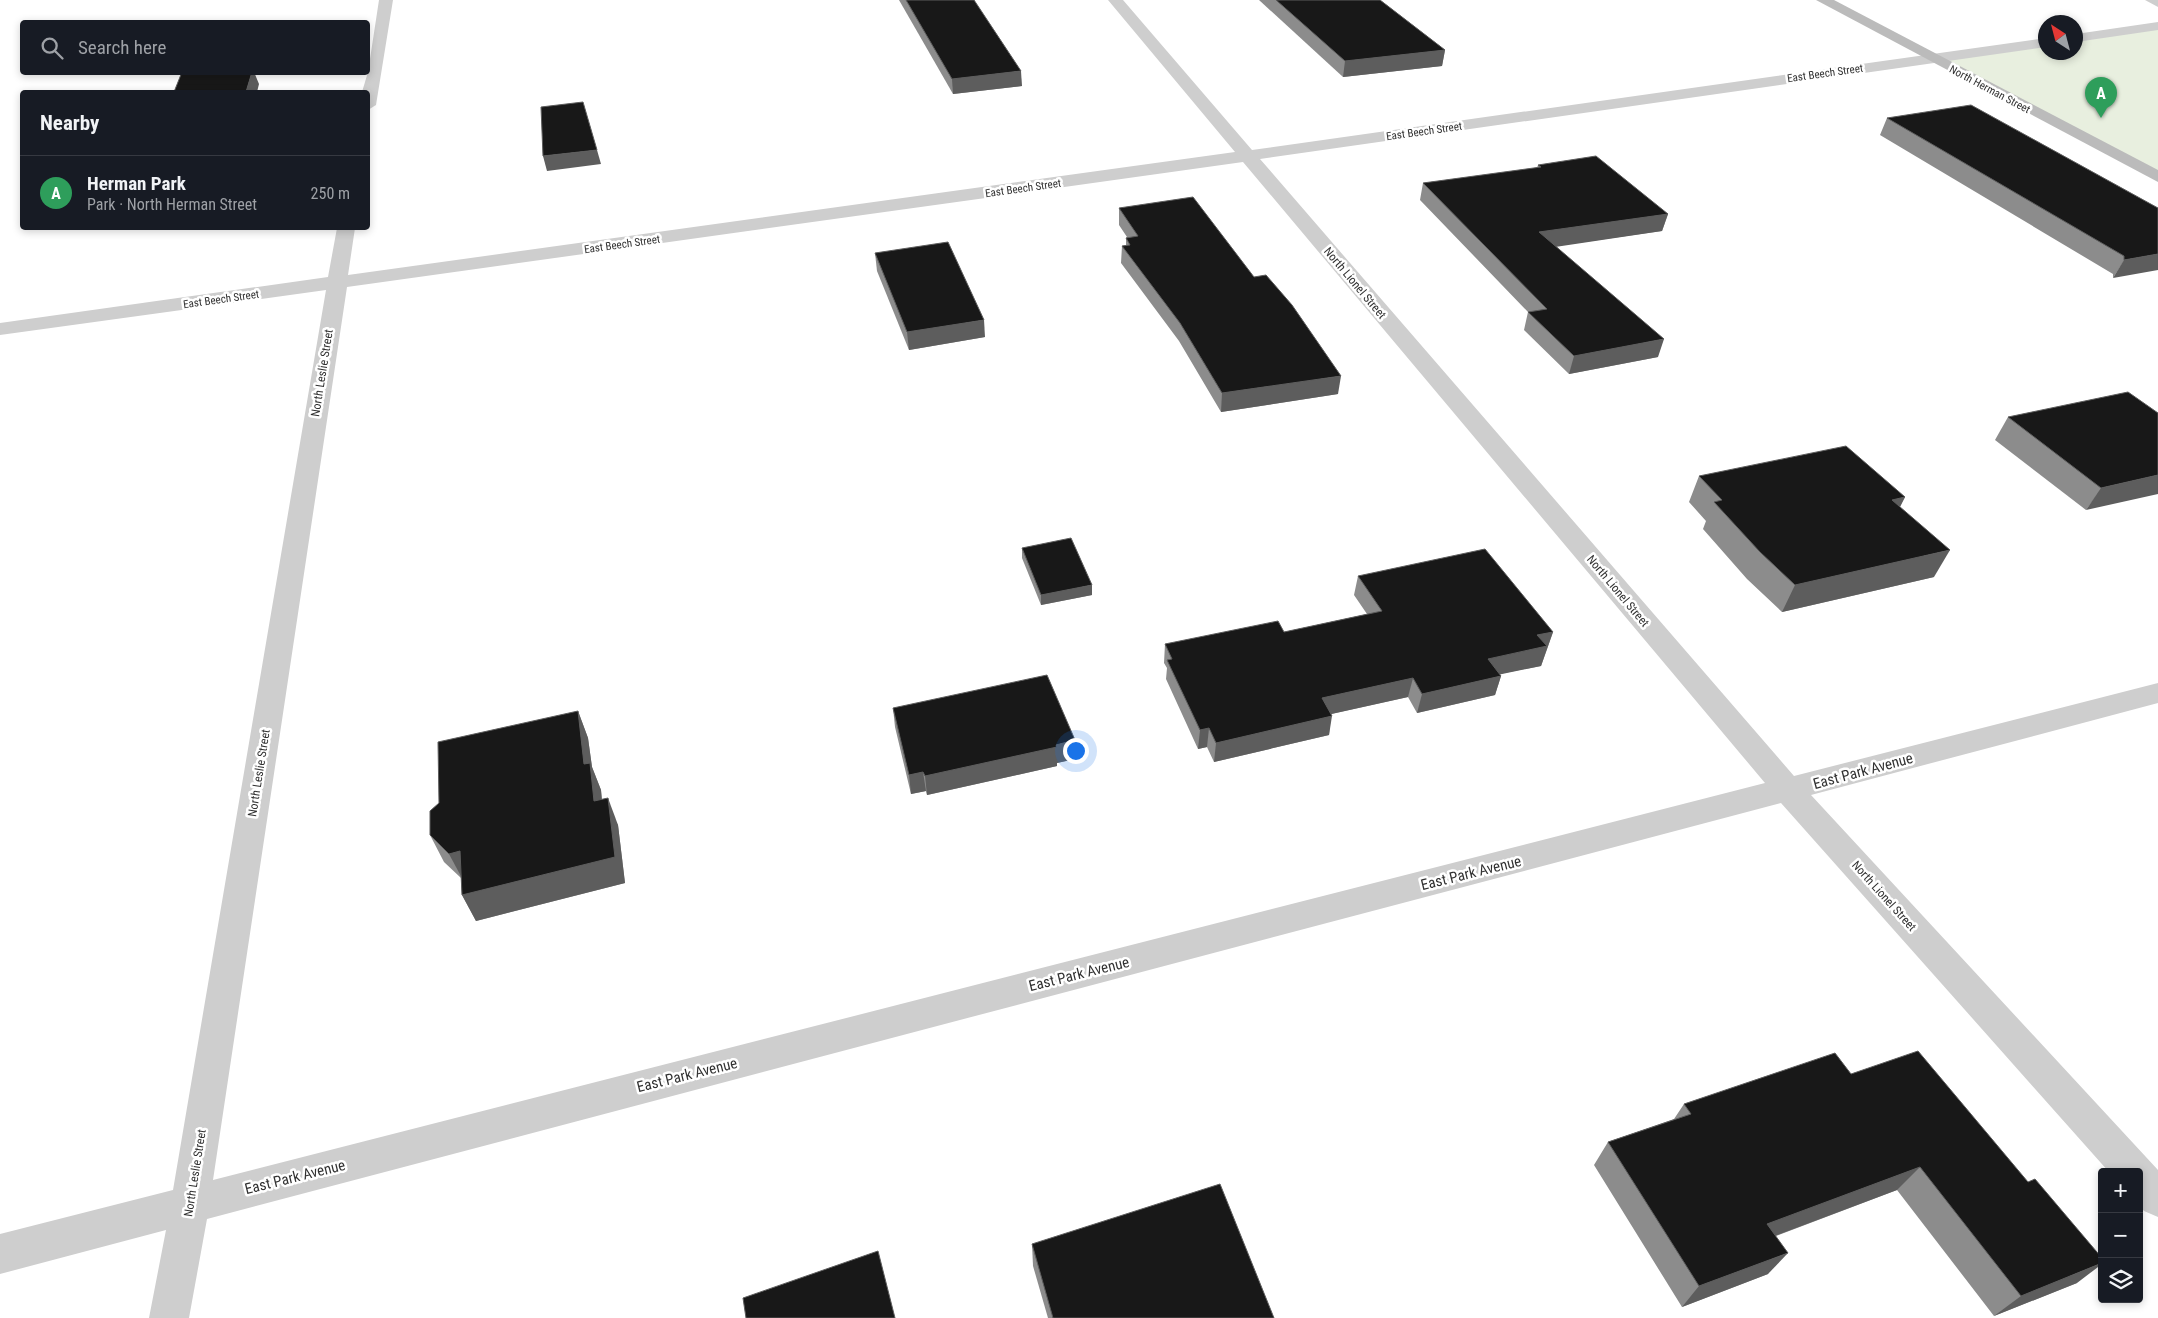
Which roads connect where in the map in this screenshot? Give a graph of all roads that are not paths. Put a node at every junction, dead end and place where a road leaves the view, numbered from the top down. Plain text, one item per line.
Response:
1 (386, 0) edge
2 (1114, 0) edge
3 (1824, 0) edge
4 (2152, 0) edge
5 (2158, 3) edge
6 (2158, 26) edge
7 (2083, 37) edge
8 (2038, 43) edge
9 (1931, 58) junction
10 (370, 93) edge
11 (1247, 156) junction
12 (2158, 177) edge
13 (346, 230) edge
14 (336, 284) junction
15 (0, 329) edge
16 (2158, 693) edge
17 (1789, 791) junction
18 (2130, 1168) edge
19 (2143, 1182) edge
20 (2158, 1198) edge
21 (190, 1204) junction
22 (0, 1254) edge
23 (169, 1318) edge

1 - 10 street
2 - 11 street, North Lionel Street
3 - 9 main road, North Herman Street
4 - 5 street
6 - 7 street
8 - 9 street, East Beech Street
9 - 11 street, East Beech Street
9 - 12 main road, North Herman Street
11 - 14 street, East Beech Street
11 - 17 street, North Lionel Street
13 - 14 street, North Leslie Street
14 - 15 street, East Beech Street
14 - 21 street, North Leslie Street
16 - 17 street, East Park Avenue
17 - 18 street, North Lionel Street
17 - 21 street, East Park Avenue
19 - 20 street
21 - 22 street, East Park Avenue
21 - 23 street, North Leslie Street

